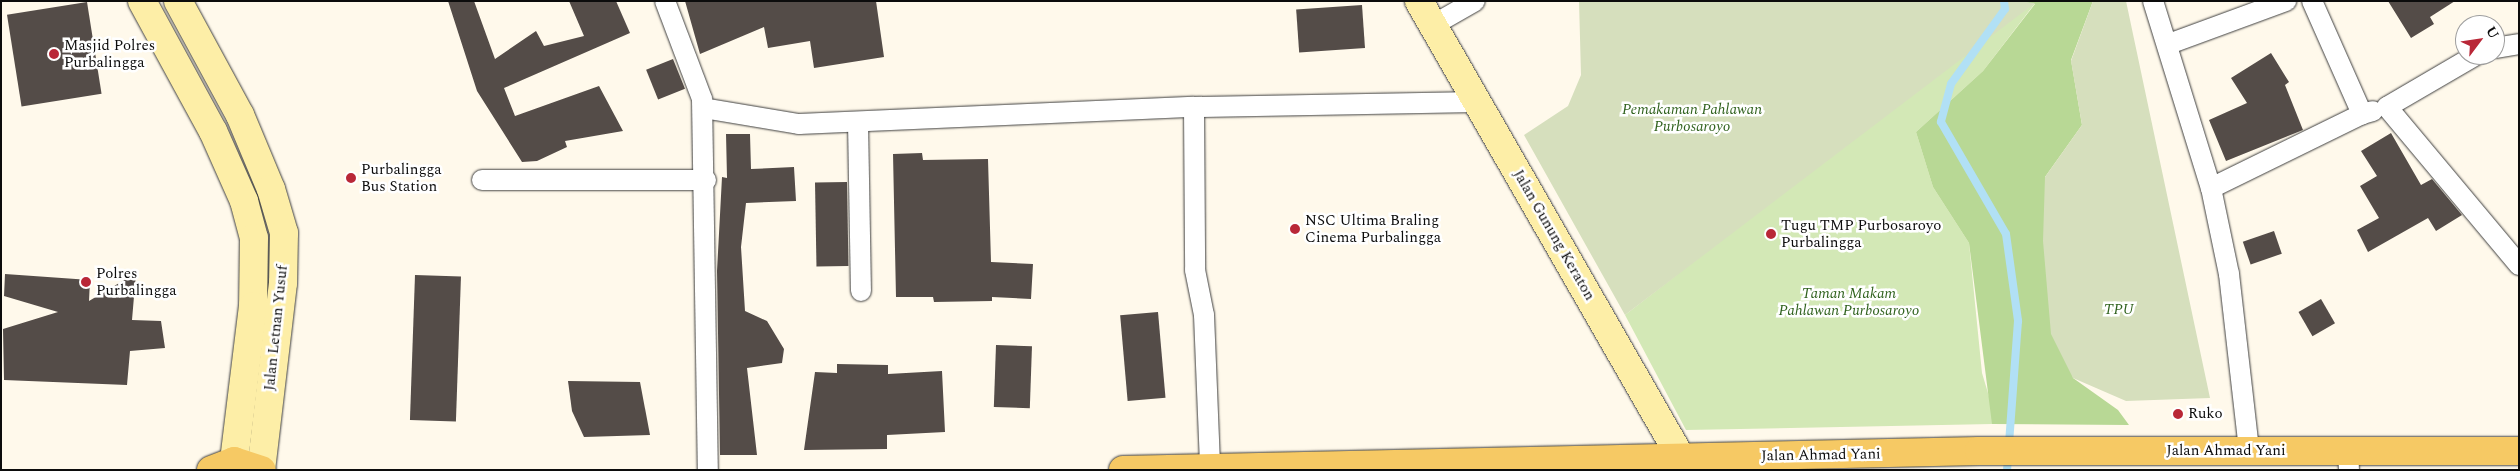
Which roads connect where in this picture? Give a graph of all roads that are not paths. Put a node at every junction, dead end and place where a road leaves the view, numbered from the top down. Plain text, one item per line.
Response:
1 (142, 1) edge
2 (178, 1) edge
3 (665, 1) edge
4 (1419, 1) edge
5 (1475, 1) edge
6 (2153, 1) edge
7 (2286, 1) edge
8 (2312, 1) edge
9 (1433, 26) junction
10 (2168, 44) junction
11 (2519, 44) edge
12 (2505, 46) edge
13 (2459, 65) edge
14 (1477, 102) junction
15 (1194, 107) junction
16 (2387, 107) junction
17 (703, 108) junction
18 (2362, 114) junction
19 (858, 122) junction
20 (482, 180) dead end
21 (706, 180) junction
22 (2211, 188) junction
23 (2519, 265) edge
24 (861, 291) dead end
25 (2249, 450) junction
26 (2519, 451) edge
27 (2348, 460) edge
28 (1685, 464) edge
29 (223, 465) edge
30 (1210, 467) junction
31 (262, 469) edge
32 (708, 470) edge
33 (1123, 470) edge

1 - 29 street, Jalan Letnan Yusuf
2 - 31 street, Jalan Letnan Yusuf
3 - 17 street
4 - 9 street, Jalan Gunung Keraton
5 - 9 street
6 - 10 street
7 - 10 street
8 - 18 street
9 - 14 street, Jalan Gunung Keraton
10 - 22 street
11 - 12 street
13 - 16 street
14 - 15 street
14 - 28 street, Jalan Gunung Keraton
15 - 19 street
15 - 30 street
16 - 18 street
16 - 23 street
17 - 19 street
17 - 21 street
18 - 22 street
19 - 24 street
20 - 21 street
21 - 32 street
22 - 25 street
25 - 27 main road, Jalan Ahmad Yani
25 - 28 main road, Jalan Ahmad Yani
26 - 27 main road, Jalan Ahmad Yani
28 - 30 main road, Jalan Ahmad Yani
29 - 31 main road
30 - 33 main road, Jalan Ahmad Yani

